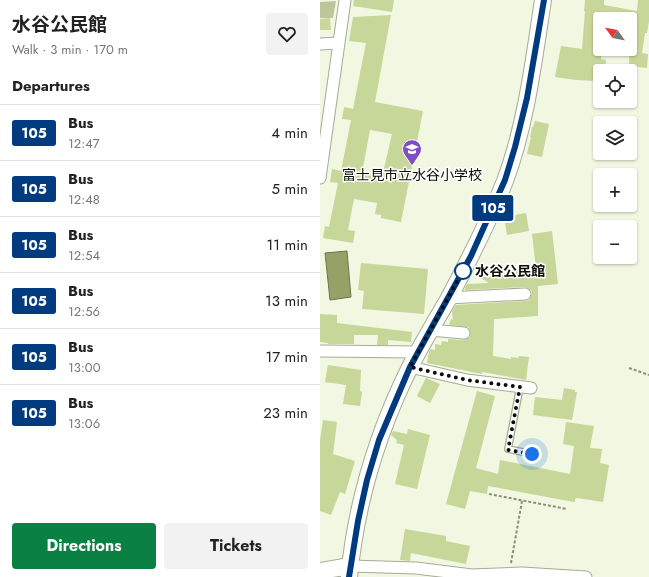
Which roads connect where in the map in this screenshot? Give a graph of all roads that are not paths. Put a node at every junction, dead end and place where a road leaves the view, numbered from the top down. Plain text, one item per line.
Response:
1 (345, 0) edge
2 (544, 0) edge
3 (338, 43) junction
4 (320, 44) edge
5 (324, 128) edge
6 (320, 178) edge
7 (525, 294) dead end
8 (448, 298) junction
9 (430, 330) junction
10 (464, 333) dead end
11 (320, 351) edge
12 (418, 352) junction
13 (410, 367) junction
14 (520, 387) junction
15 (531, 388) dead end
16 (532, 454) dead end
17 (320, 572) edge
18 (349, 572) edge
19 (462, 576) edge
20 (551, 576) edge
21 (586, 577) edge

1 - 3 street
2 - 8 main road
3 - 4 street
3 - 5 street
5 - 6 street
7 - 8 street
8 - 9 main road
9 - 10 street
9 - 12 main road
11 - 12 street
12 - 13 main road
13 - 14 street
13 - 18 main road
14 - 15 street
14 - 16 lane
17 - 18 main road
18 - 19 street
19 - 20 street
20 - 21 street

